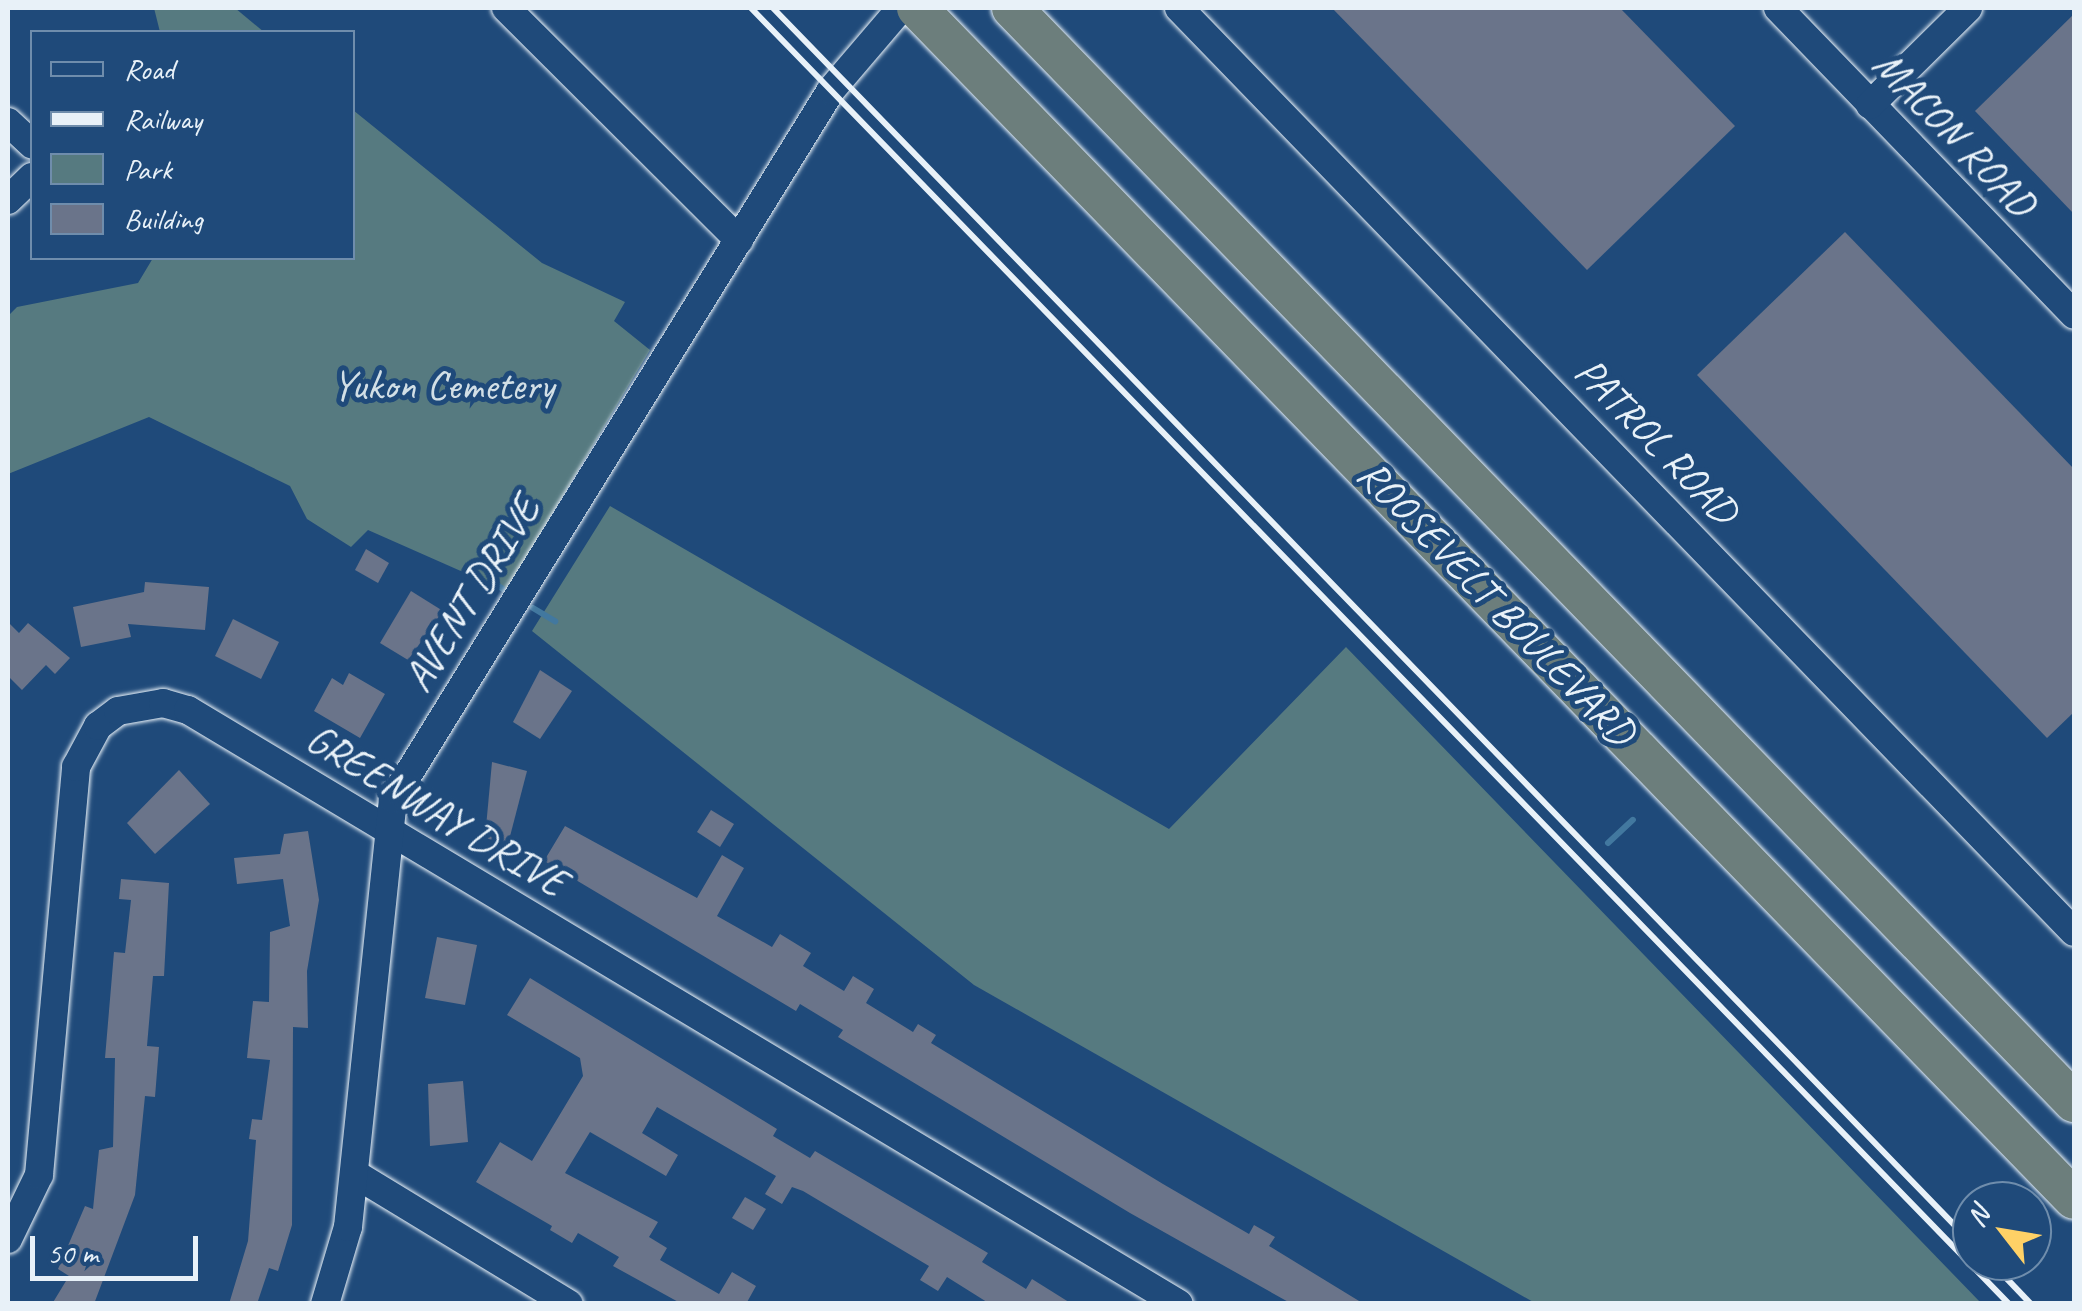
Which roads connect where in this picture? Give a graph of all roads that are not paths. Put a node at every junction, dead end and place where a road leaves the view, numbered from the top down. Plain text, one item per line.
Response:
1 (506, 8) edge
2 (901, 8) edge
3 (917, 8) edge
4 (1012, 8) edge
5 (1178, 8) edge
6 (1778, 8) edge
7 (1968, 8) edge
8 (1870, 105) junction
9 (8, 122) edge
10 (30, 142) edge
11 (30, 180) edge
12 (8, 200) edge
13 (739, 240) junction
14 (2074, 315) edge
15 (388, 829) junction
16 (2074, 932) edge
17 (2074, 1102) edge
18 (355, 1174) junction
19 (2074, 1199) edge
20 (8, 1240) edge
21 (325, 1304) edge
22 (568, 1304) edge
23 (1179, 1304) edge

1 - 13 street
2 - 13 street, AVENT DRIVE
3 - 19 highway, ROOSEVELT BOULEVARD
4 - 17 highway, ROOSEVELT BOULEVARD
5 - 16 street, PATROL ROAD
6 - 8 street, MACON ROAD
7 - 8 street
8 - 14 street, MACON ROAD
9 - 10 street
11 - 12 street
13 - 15 street, AVENT DRIVE
15 - 18 street, AVENT DRIVE
15 - 20 street, GREENWAY DRIVE
15 - 23 street, GREENWAY DRIVE
18 - 21 street, AVENT DRIVE
18 - 22 street

